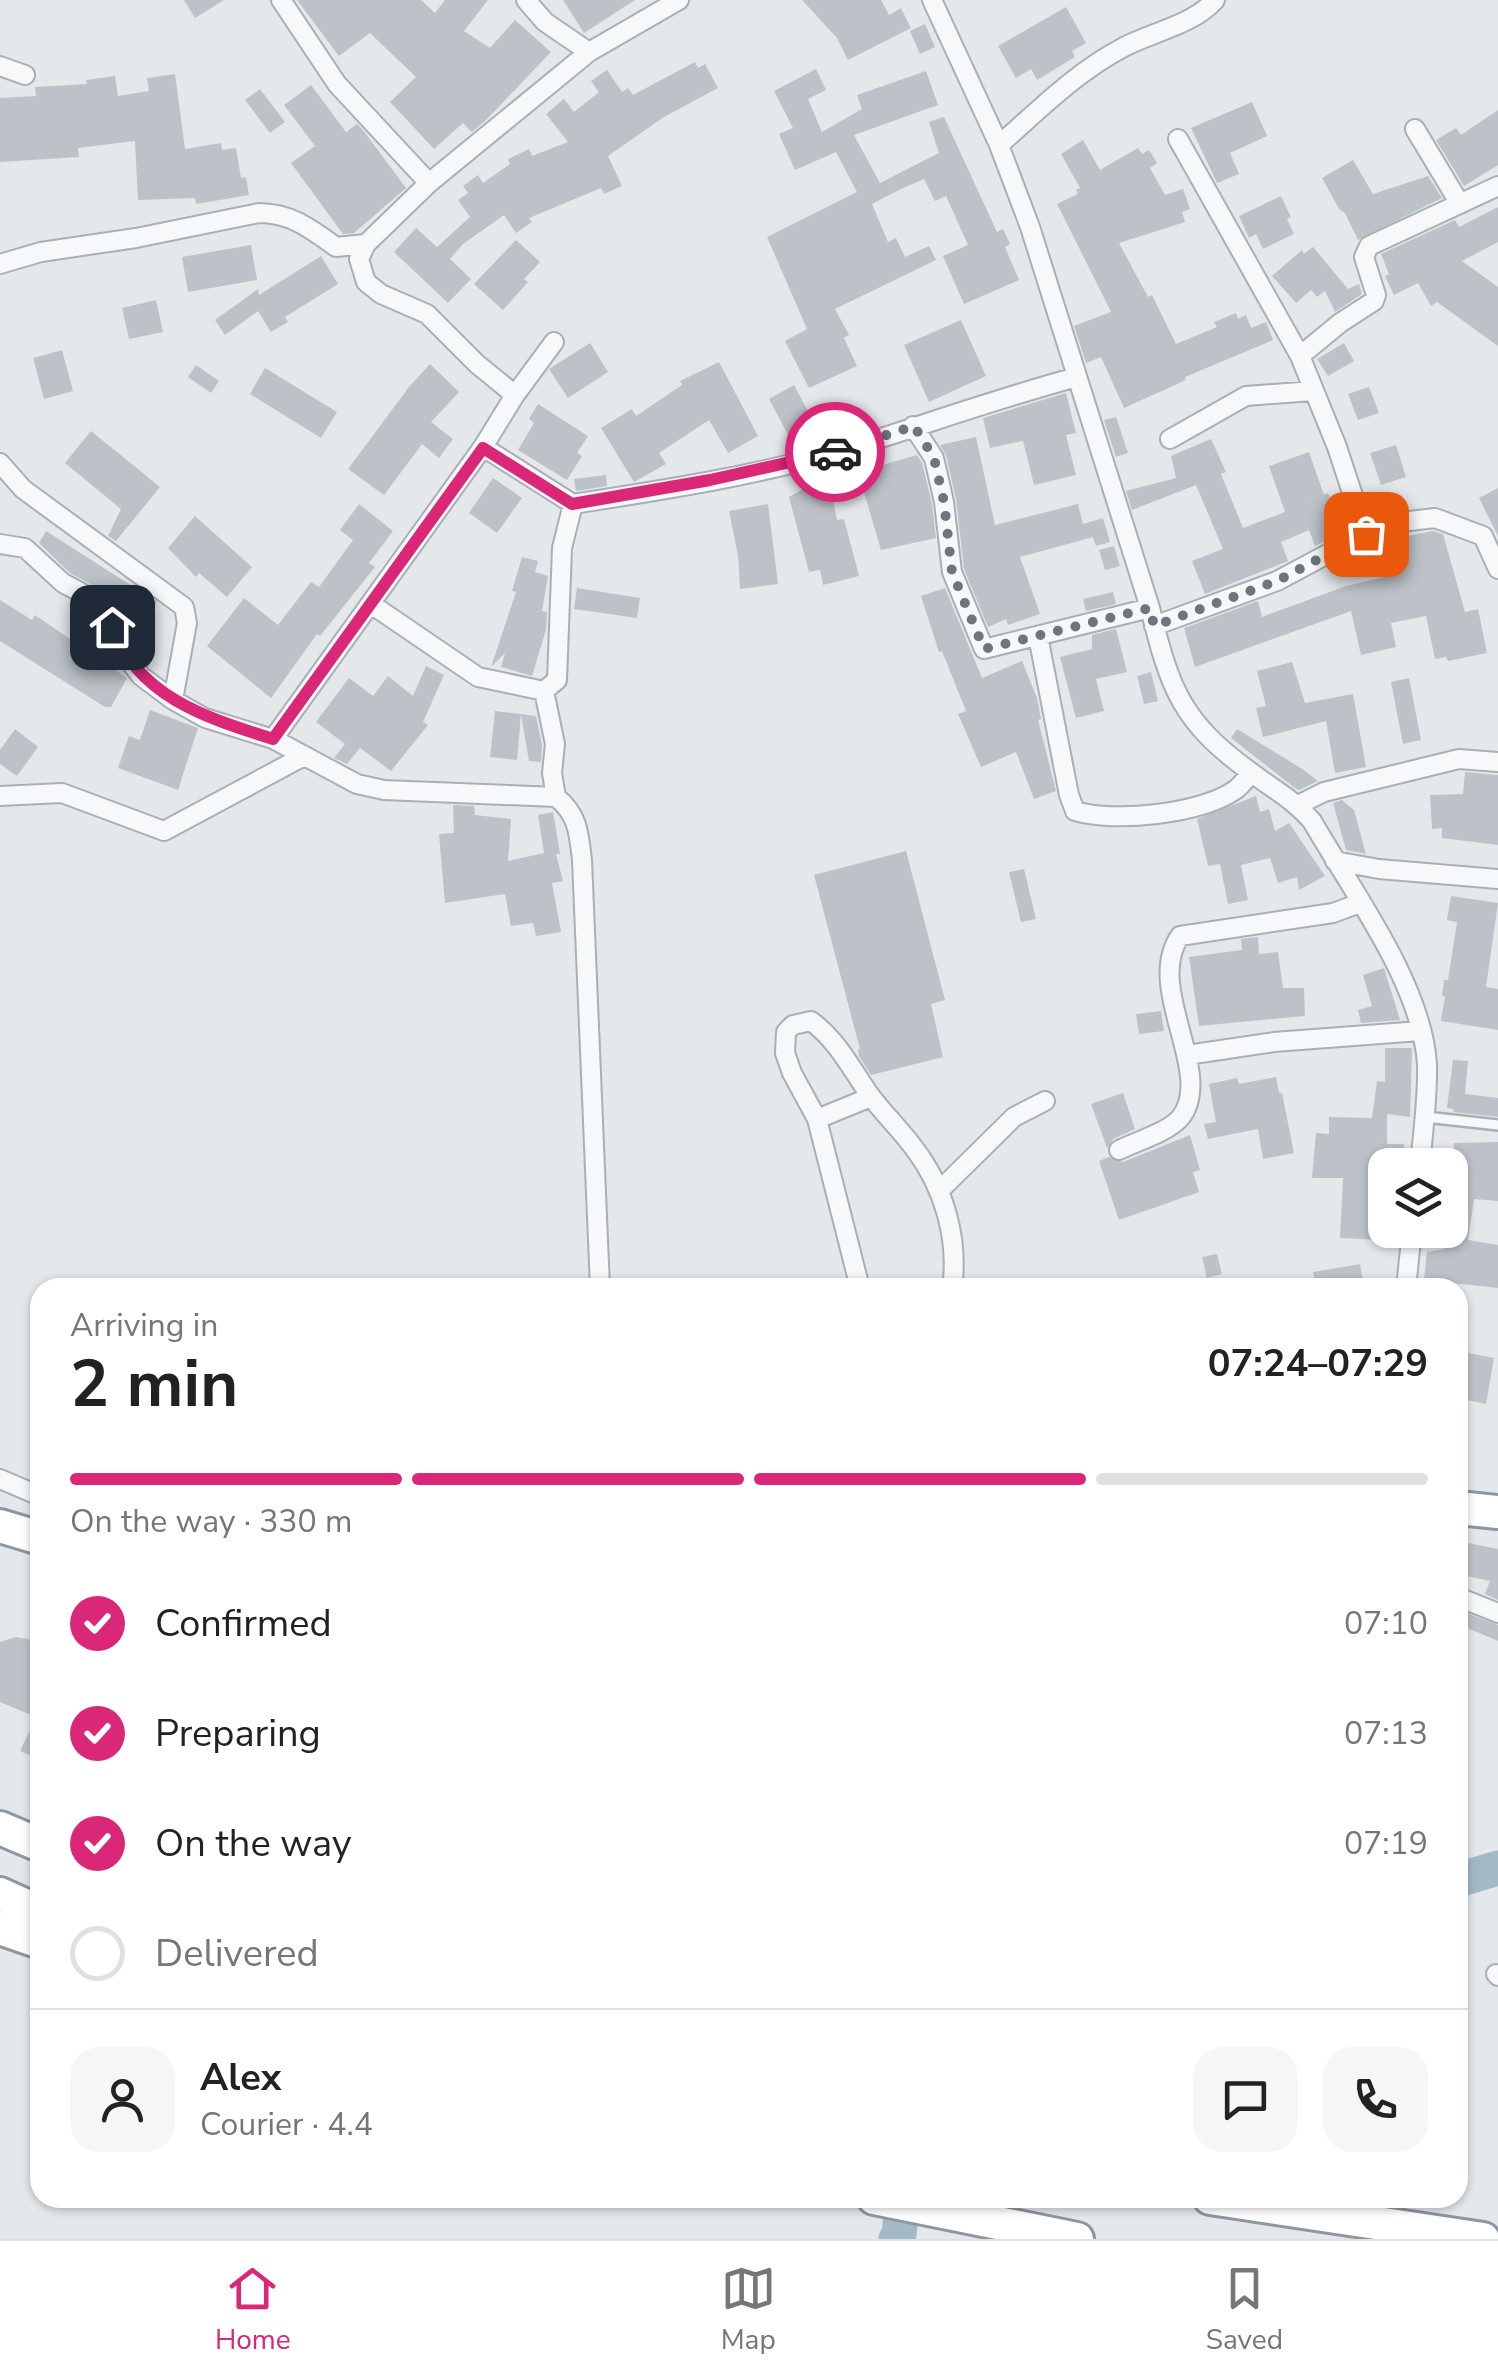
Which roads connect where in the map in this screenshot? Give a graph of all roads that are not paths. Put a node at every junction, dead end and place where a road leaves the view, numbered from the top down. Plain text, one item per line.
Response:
1 (281, 0) edge
2 (526, 0) edge
3 (678, 0) edge
4 (932, 0) edge
5 (1215, 0) edge
6 (589, 52) junction
7 (0, 66) edge
8 (26, 75) dead end
9 (1415, 129) dead end
10 (1178, 139) dead end
11 (999, 145) junction
12 (429, 184) junction
13 (1498, 186) edge
14 (1460, 204) junction
15 (366, 244) junction
16 (0, 264) edge
17 (554, 342) dead end
18 (1300, 356) junction
19 (1077, 376) junction
20 (1313, 391) junction
21 (515, 394) junction
22 (914, 426) junction
23 (1170, 439) dead end
24 (483, 448) junction
25 (0, 463) edge
26 (572, 504) junction
27 (1366, 534) junction
28 (0, 544) edge
29 (1498, 570) edge
30 (371, 604) junction
31 (1152, 617) junction
32 (1038, 636) junction
33 (544, 691) junction
34 (174, 700) junction
35 (273, 739) junction
36 (304, 756) junction
37 (1498, 762) edge
38 (1252, 774) junction
39 (0, 796) edge
40 (556, 797) junction
41 (1298, 805) junction
42 (1334, 861) junction
43 (1498, 878) edge
44 (1360, 903) junction
45 (1420, 1031) junction
46 (1187, 1056) junction
47 (871, 1097) junction
48 (1045, 1100) dead end
49 (1424, 1116) junction
50 (818, 1119) junction
51 (1498, 1126) edge
52 (1421, 1148) edge
53 (1119, 1150) dead end
54 (940, 1191) junction
55 (1410, 1248) edge
56 (600, 1278) edge
57 (858, 1278) edge
58 (954, 1278) edge
59 (1407, 1278) edge
60 (0, 1479) edge
61 (30, 1492) edge
62 (1468, 1509) edge
63 (1498, 1512) edge
64 (0, 1526) edge
65 (30, 1535) edge
66 (1468, 1601) edge
67 (1498, 1614) edge
68 (0, 1828) edge
69 (30, 1841) edge
70 (0, 1894) edge
71 (30, 1908) edge
72 (0, 1928) edge
73 (30, 1938) edge
74 (929, 2208) edge
75 (1277, 2208) edge
76 (1076, 2239) edge
77 (1484, 2239) edge

1 - 12 street
2 - 6 street
3 - 6 street
4 - 11 street
5 - 11 street
6 - 12 street
7 - 8 street
9 - 14 street
10 - 18 street
11 - 19 street
12 - 15 street
13 - 14 street
14 - 18 street
15 - 16 street
15 - 21 street
17 - 21 street
18 - 20 street
19 - 22 street
19 - 31 street
20 - 23 street
20 - 27 street
21 - 24 street
22 - 26 street
22 - 32 street
24 - 26 street
24 - 30 street
25 - 34 street
26 - 33 street
27 - 29 street
27 - 31 street
28 - 34 street
30 - 33 street
30 - 35 street
31 - 32 street
31 - 38 street
32 - 38 street
33 - 40 street
34 - 35 street
35 - 36 street
36 - 39 street
36 - 40 street
37 - 41 street
38 - 41 street
40 - 56 street
41 - 42 street
42 - 43 street
42 - 44 street
44 - 45 street
44 - 46 street
45 - 46 street
45 - 49 street
46 - 53 street
47 - 50 street
47 - 50 street
47 - 54 street
48 - 54 street
49 - 51 lane
49 - 52 street
50 - 57 street
54 - 58 street
55 - 59 street
60 - 61 street
62 - 63 highway
64 - 65 highway
66 - 67 street
68 - 69 highway
70 - 71 highway
72 - 73 highway
74 - 76 highway
75 - 77 highway

